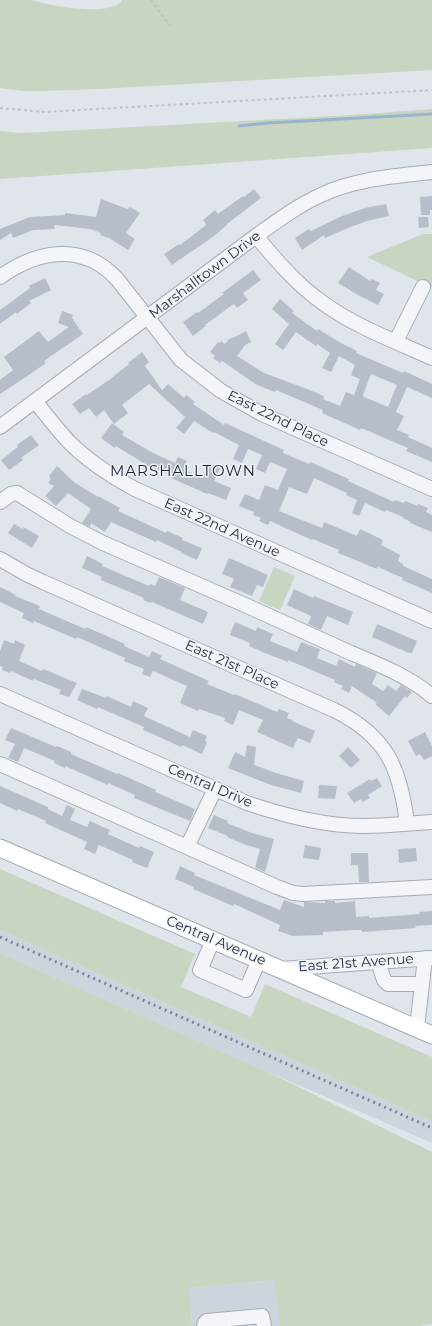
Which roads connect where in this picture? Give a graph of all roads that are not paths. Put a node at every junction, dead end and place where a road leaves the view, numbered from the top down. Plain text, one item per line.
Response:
1 (432, 172) edge
2 (256, 236) junction
3 (0, 277) edge
4 (423, 287) dead end
5 (147, 318) junction
6 (396, 341) junction
7 (432, 358) edge
8 (35, 401) junction
9 (0, 427) edge
10 (432, 490) edge
11 (0, 502) edge
12 (0, 559) edge
13 (432, 621) edge
14 (0, 694) edge
15 (432, 696) edge
16 (0, 764) edge
17 (214, 789) junction
18 (432, 822) edge
19 (406, 823) junction
20 (187, 847) junction
21 (0, 848) edge
22 (432, 887) edge
23 (213, 940) junction
24 (428, 958) edge
25 (259, 960) junction
26 (378, 962) junction
27 (281, 969) junction
28 (422, 984) junction
29 (424, 1032) edge
30 (204, 1326) edge
31 (264, 1326) edge

1 - 2 street, Marshalltown Drive
2 - 5 street, Marshalltown Drive
2 - 6 street
3 - 5 street, East 22nd Place
4 - 6 street
5 - 8 street, Marshalltown Drive
5 - 10 street, East 22nd Place
6 - 7 street
8 - 9 street, Marshalltown Drive
8 - 13 street, East 22nd Avenue
11 - 15 street
12 - 19 street, East 21st Place
14 - 17 street, Central Drive
16 - 20 street
17 - 19 street, Central Drive
17 - 20 street
18 - 19 street, Central Drive
20 - 22 street
21 - 23 main road, Central Avenue
23 - 25 main road, Central Avenue
23 - 25 street
24 - 26 street, East 21st Avenue
24 - 28 street
25 - 27 main road, Central Avenue
26 - 27 street, East 21st Avenue
26 - 28 street
27 - 29 main road, Central Avenue
28 - 29 street
30 - 31 street

